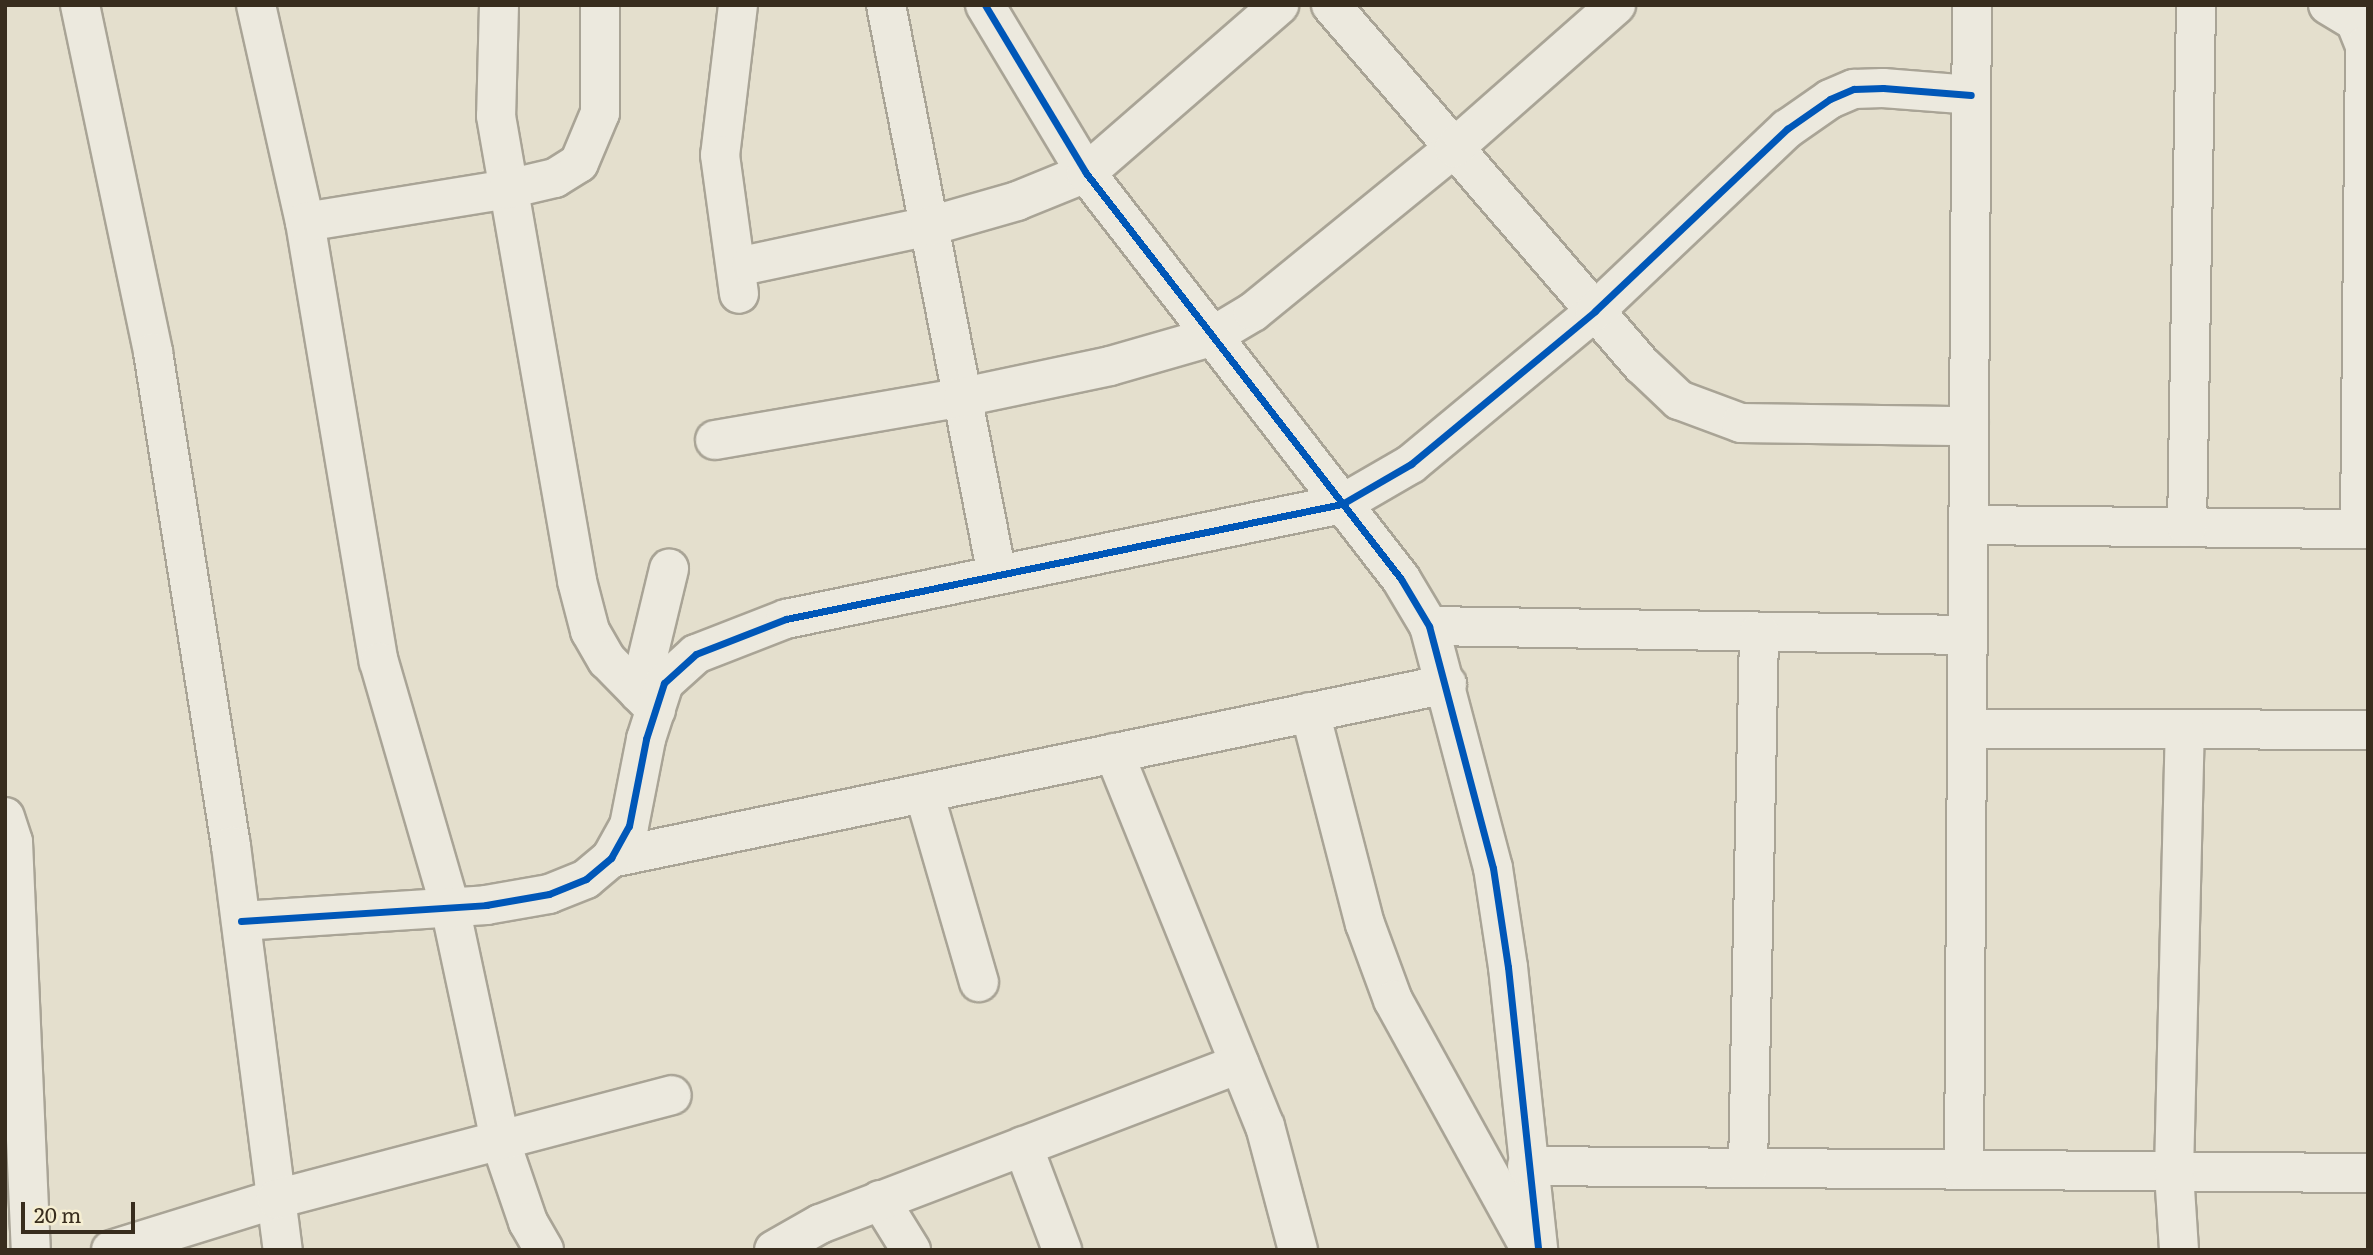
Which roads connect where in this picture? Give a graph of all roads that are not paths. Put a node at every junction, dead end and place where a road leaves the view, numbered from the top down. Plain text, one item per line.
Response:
1 (80, 5) edge
2 (256, 5) edge
3 (499, 5) edge
4 (600, 5) edge
5 (738, 5) edge
6 (886, 5) edge
7 (985, 5) edge
8 (1279, 5) edge
9 (1331, 5) edge
10 (1616, 5) edge
11 (1972, 5) edge
12 (2196, 5) edge
13 (2328, 5) edge
14 (1971, 95) junction
15 (1454, 148) junction
16 (1086, 173) junction
17 (508, 190) junction
18 (305, 222) junction
19 (930, 226) junction
20 (1595, 311) junction
21 (1211, 337) junction
22 (963, 397) junction
23 (1969, 426) junction
24 (715, 440) dead end
25 (1342, 504) junction
26 (1968, 525) junction
27 (2188, 527) junction
28 (2364, 529) edge
29 (669, 569) dead end
30 (997, 575) junction
31 (1429, 626) junction
32 (1759, 632) junction
33 (1967, 635) junction
34 (1447, 684) junction
35 (648, 702) junction
36 (1310, 712) junction
37 (1967, 729) junction
38 (2185, 729) junction
39 (2368, 730) edge
40 (1114, 753) junction
41 (924, 793) junction
42 (5, 817) edge
43 (611, 858) junction
44 (450, 907) junction
45 (241, 921) junction
46 (979, 982) dead end
47 (1240, 1064) junction
48 (672, 1095) dead end
49 (500, 1140) junction
50 (1023, 1146) junction
51 (1527, 1166) junction
52 (1748, 1168) junction
53 (1964, 1170) junction
54 (2174, 1172) junction
55 (2368, 1172) edge
56 (276, 1199) junction
57 (880, 1200) junction
58 (31, 1250) edge
59 (111, 1250) edge
60 (283, 1250) edge
61 (544, 1250) edge
62 (774, 1250) edge
63 (911, 1250) edge
64 (1062, 1250) edge
65 (1298, 1250) edge
66 (1531, 1250) edge
67 (1538, 1250) edge
68 (2179, 1250) edge

1 - 45 street
2 - 18 street
3 - 17 street
4 - 17 street
5 - 19 street
6 - 19 street
7 - 16 street
8 - 16 street
9 - 15 street
10 - 15 street
11 - 14 street
12 - 27 street
13 - 28 street
14 - 20 street
14 - 23 street
15 - 20 street
15 - 21 street
16 - 19 street
16 - 21 street
17 - 18 street
17 - 35 street
18 - 44 street
19 - 22 street
20 - 23 street
20 - 25 street
21 - 22 street
21 - 25 street
22 - 24 street
22 - 30 street
23 - 26 street
25 - 30 street
25 - 31 street
26 - 27 street
26 - 33 street
27 - 28 street
29 - 35 street
30 - 35 street
31 - 32 street
31 - 34 street
32 - 33 street
32 - 52 street
33 - 37 street
34 - 36 street
34 - 51 street
35 - 43 street
36 - 40 street
36 - 66 street
37 - 38 street
37 - 53 street
38 - 39 street
38 - 54 street
40 - 41 street
40 - 47 street
41 - 43 street
41 - 46 street
42 - 58 street
43 - 44 street
44 - 45 street
44 - 49 street
45 - 56 street
47 - 50 street
47 - 65 street
48 - 49 street
49 - 56 street
49 - 61 street
50 - 57 street
50 - 64 street
51 - 52 street
51 - 67 street
52 - 53 street
53 - 54 street
54 - 55 street
54 - 68 street
56 - 59 street
56 - 60 street
57 - 62 street
57 - 63 street

